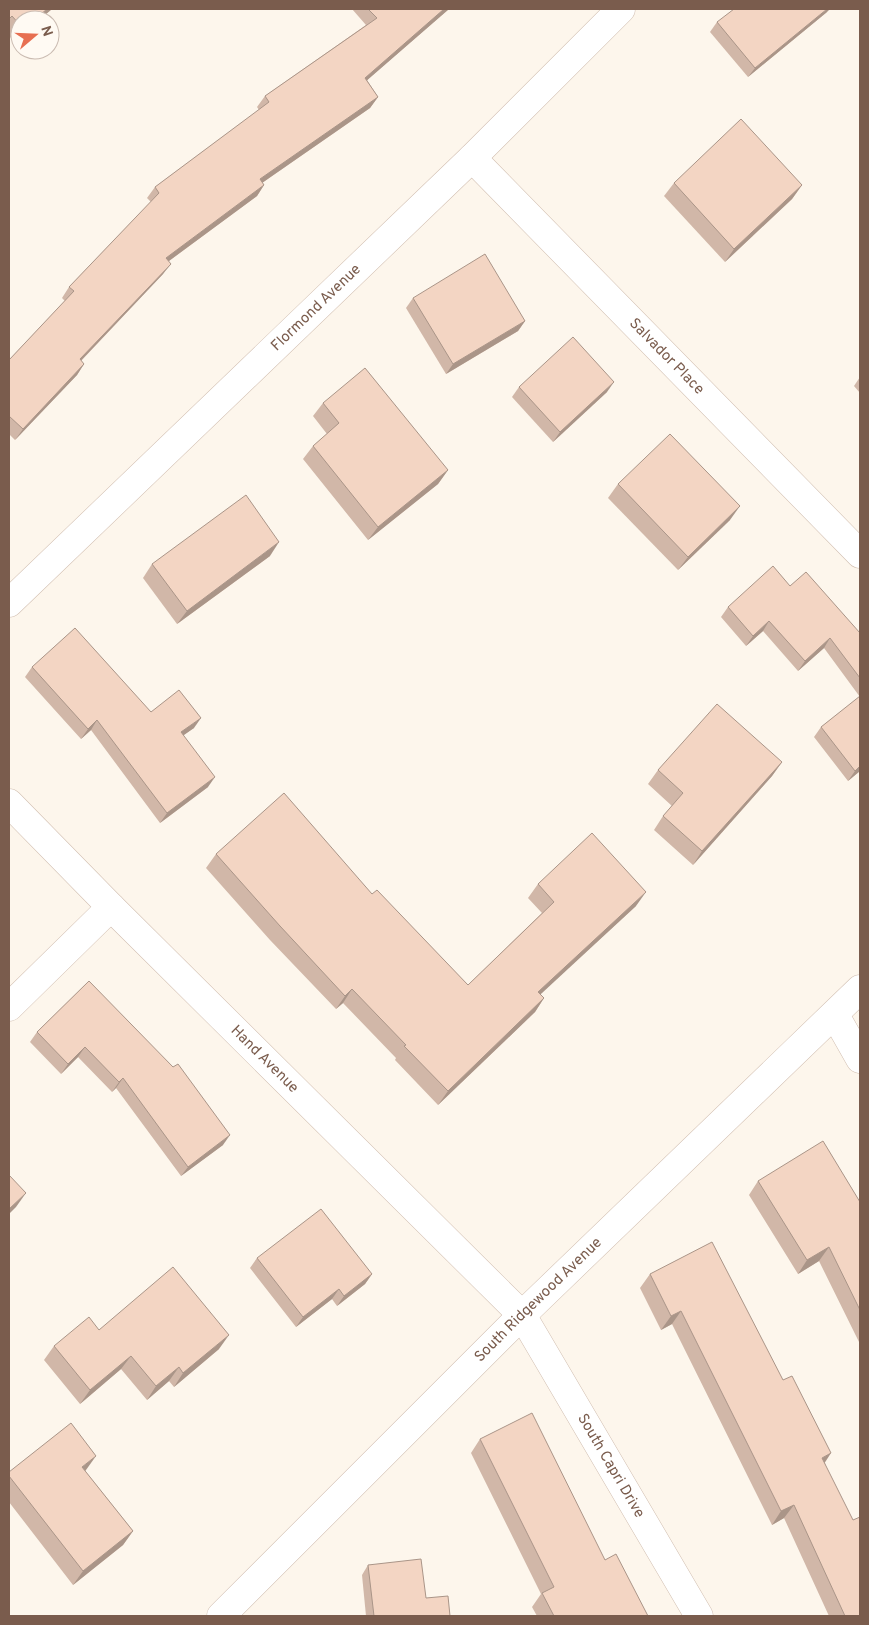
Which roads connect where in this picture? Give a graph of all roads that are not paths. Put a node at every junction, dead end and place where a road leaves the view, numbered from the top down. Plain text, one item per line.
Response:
1 (621, 9) edge
2 (472, 158) junction
3 (860, 554) edge
4 (9, 603) edge
5 (9, 803) edge
6 (111, 907) junction
7 (860, 989) edge
8 (9, 1007) edge
9 (835, 1014) junction
10 (860, 1059) edge
11 (522, 1315) junction
12 (225, 1615) edge
13 (699, 1616) edge

1 - 2 street, Flormond Avenue
2 - 3 street, Salvador Place
2 - 4 street, Flormond Avenue
5 - 6 street, Hand Avenue
6 - 8 street
6 - 11 street, Hand Avenue
7 - 9 street, South Ridgewood Avenue
9 - 10 street
9 - 11 street, South Ridgewood Avenue
11 - 12 street, South Ridgewood Avenue
11 - 13 street, South Capri Drive

